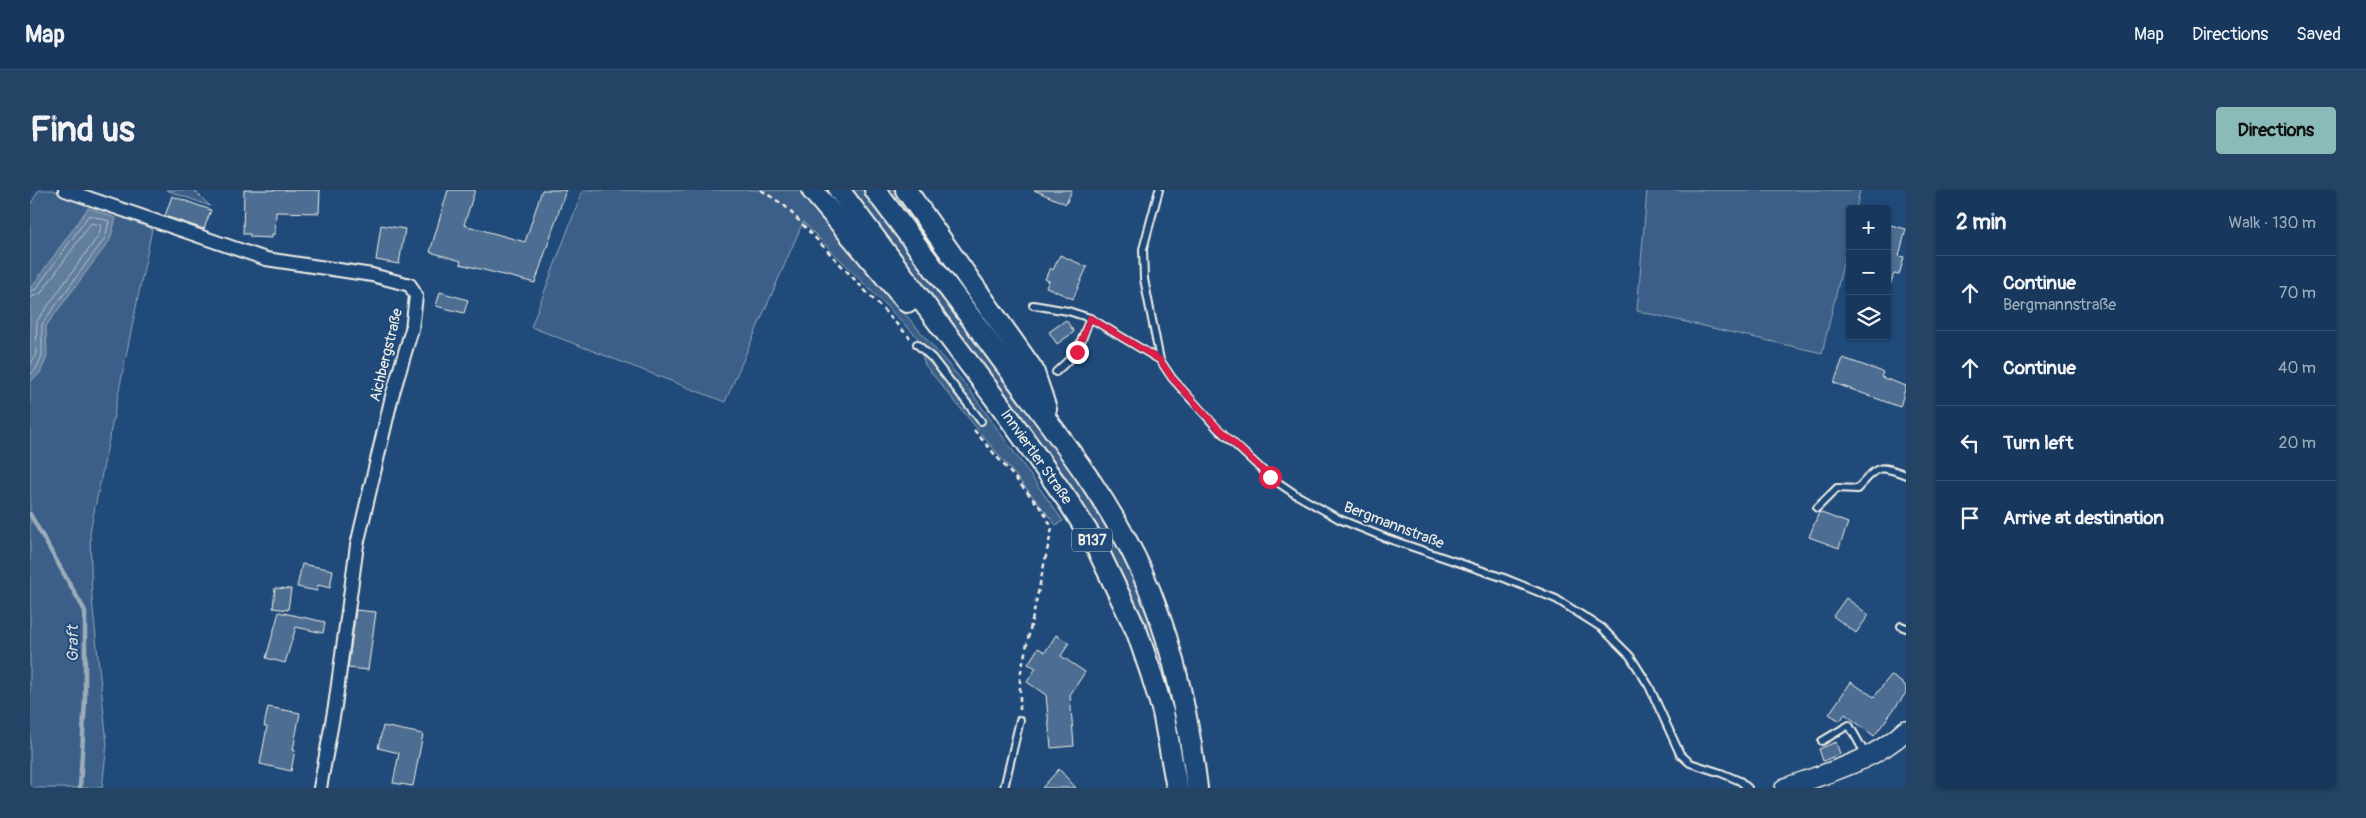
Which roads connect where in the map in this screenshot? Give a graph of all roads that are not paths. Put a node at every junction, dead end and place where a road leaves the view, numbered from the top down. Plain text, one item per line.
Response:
1 (65, 190) edge
2 (812, 190) edge
3 (839, 190) edge
4 (876, 190) edge
5 (906, 190) edge
6 (1159, 190) edge
7 (1033, 305) dead end
8 (1090, 318) junction
9 (939, 325) junction
10 (917, 344) road end
11 (1160, 360) junction
12 (1056, 372) dead end
13 (981, 421) dead end
14 (1053, 428) junction
15 (1906, 475) edge
16 (1817, 508) dead end
17 (1020, 720) road end
18 (1906, 730) edge
19 (1822, 741) dead end
20 (1867, 756) junction
21 (320, 788) edge
22 (1004, 788) edge
23 (1177, 788) edge
24 (1197, 788) edge
25 (1748, 788) edge
26 (1785, 788) edge

1 - 21 street, Aichbergstraße
2 - 9 main road
3 - 9 main road, Innviertler Straße / B137
4 - 14 main road, Innviertler Straße / B137
5 - 14 main road
6 - 11 lane, Bergmannstraße
7 - 8 lane
8 - 11 lane
8 - 12 lane
9 - 23 main road, Innviertler Straße / B137
10 - 13 lane
11 - 25 lane, Bergmannstraße
14 - 24 main road, Innviertler Straße / B137
15 - 16 lane
17 - 22 lane
18 - 20 street
19 - 20 lane
20 - 26 street

